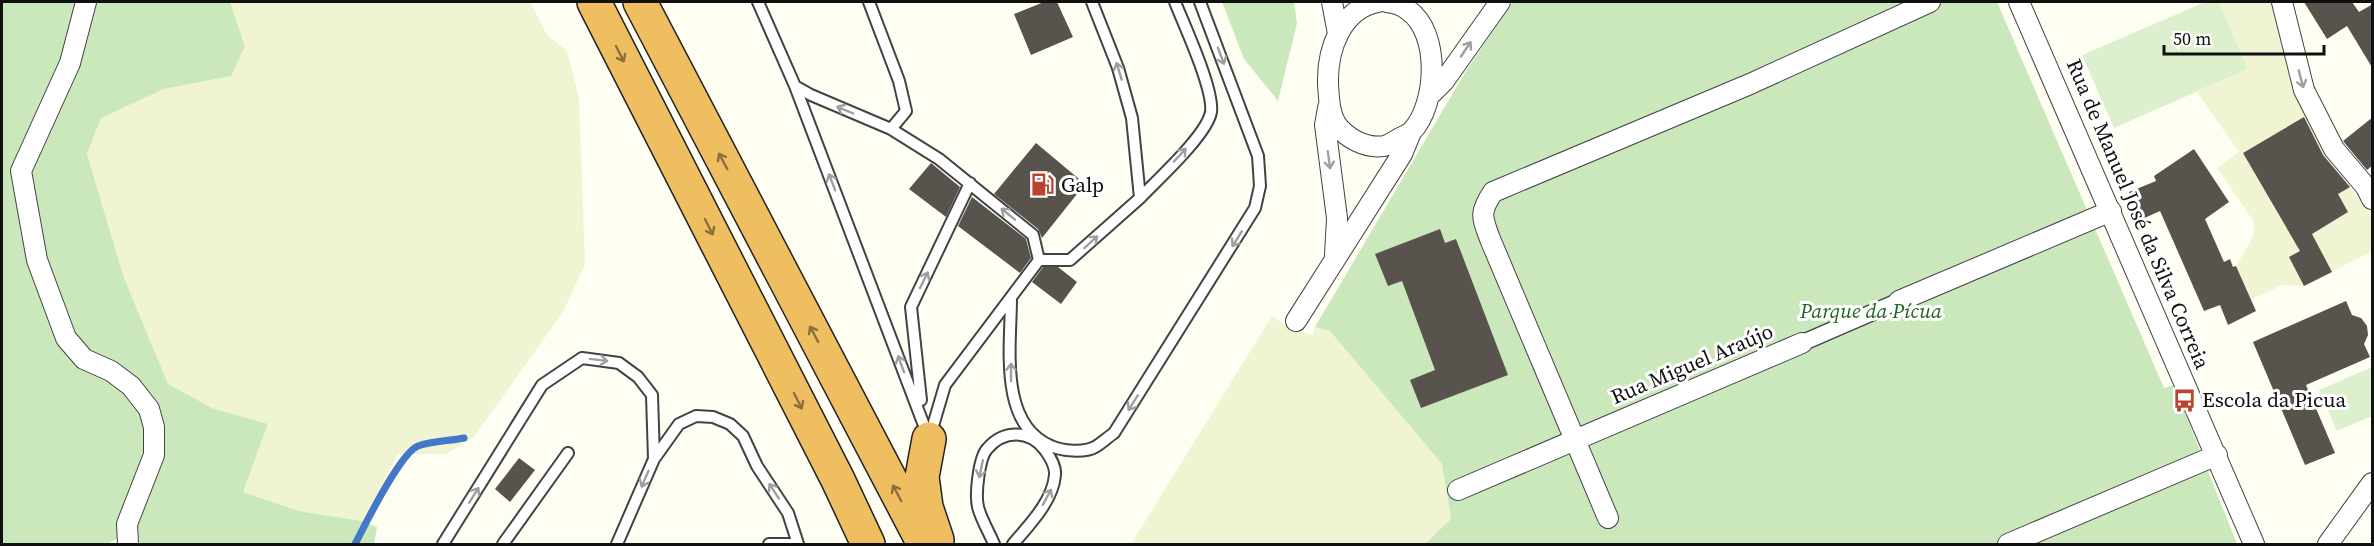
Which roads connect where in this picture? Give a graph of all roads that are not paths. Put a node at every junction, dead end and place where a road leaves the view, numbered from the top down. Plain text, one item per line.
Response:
1 (86, 2) edge
2 (594, 2) edge
3 (640, 2) edge
4 (758, 2) edge
5 (869, 2) edge
6 (1092, 2) edge
7 (1175, 2) edge
8 (1200, 2) edge
9 (1332, 2) edge
10 (1378, 2) edge
11 (1387, 2) edge
12 (1500, 2) edge
13 (1930, 2) edge
14 (2019, 2) edge
15 (2282, 2) edge
16 (1338, 34) junction
17 (795, 86) junction
18 (1430, 95) junction
19 (1329, 102) junction
20 (891, 129) junction
21 (1411, 132) junction
22 (970, 183) junction
23 (1140, 198) junction
24 (2373, 199) edge
25 (2111, 211) junction
26 (1335, 256) junction
27 (1040, 260) junction
28 (1011, 298) junction
29 (1899, 301) joint
30 (1296, 321) dead end
31 (1802, 343) joint
32 (929, 439) junction
33 (1038, 441) junction
34 (1575, 441) junction
35 (568, 453) dead end
36 (2217, 455) junction
37 (654, 459) junction
38 (1458, 490) dead end
39 (2369, 492) edge
40 (1608, 518) dead end
41 (128, 544) edge
42 (443, 544) edge
43 (503, 544) edge
44 (617, 544) edge
45 (769, 544) edge
46 (798, 544) edge
47 (868, 544) edge
48 (924, 544) edge
49 (939, 544) edge
50 (994, 544) edge
51 (1013, 544) edge
52 (2008, 544) edge
53 (2254, 544) edge
54 (2328, 544) edge

1 - 41 street
2 -> 47 highway
48 -> 3 highway
4 - 17 lane
5 - 20 lane
23 -> 6 lane
23 -> 7 lane
8 -> 33 lane
9 - 16 street
10 - 16 street
11 - 18 street
18 -> 12 street
13 - 34 street
14 - 25 street, Rua de Manuel José da Silva Correia
15 -> 24 street
16 - 19 street
20 -> 17 lane
32 -> 17 lane
18 - 21 street
19 - 21 street
19 -> 26 street
20 - 22 lane
21 - 26 street
27 -> 22 lane
32 -> 22 lane
27 -> 23 lane
25 - 29 street, Rua Miguel Araújo
25 - 36 street, Rua de Manuel José da Silva Correia
26 - 30 street
27 - 28 lane
28 - 32 lane
33 -> 28 lane
29 - 31 street, Rua Miguel Araújo
31 - 34 street, Rua Miguel Araújo
32 - 49 highway
33 -> 50 lane
51 -> 33 lane
34 - 38 street, Rua Miguel Araújo
34 - 40 street
35 - 43 lane
36 - 52 street
36 - 53 street, Rua de Manuel José da Silva Correia
42 -> 37 lane
37 -> 44 lane
46 -> 37 lane
39 - 54 street
45 - 46 lane

